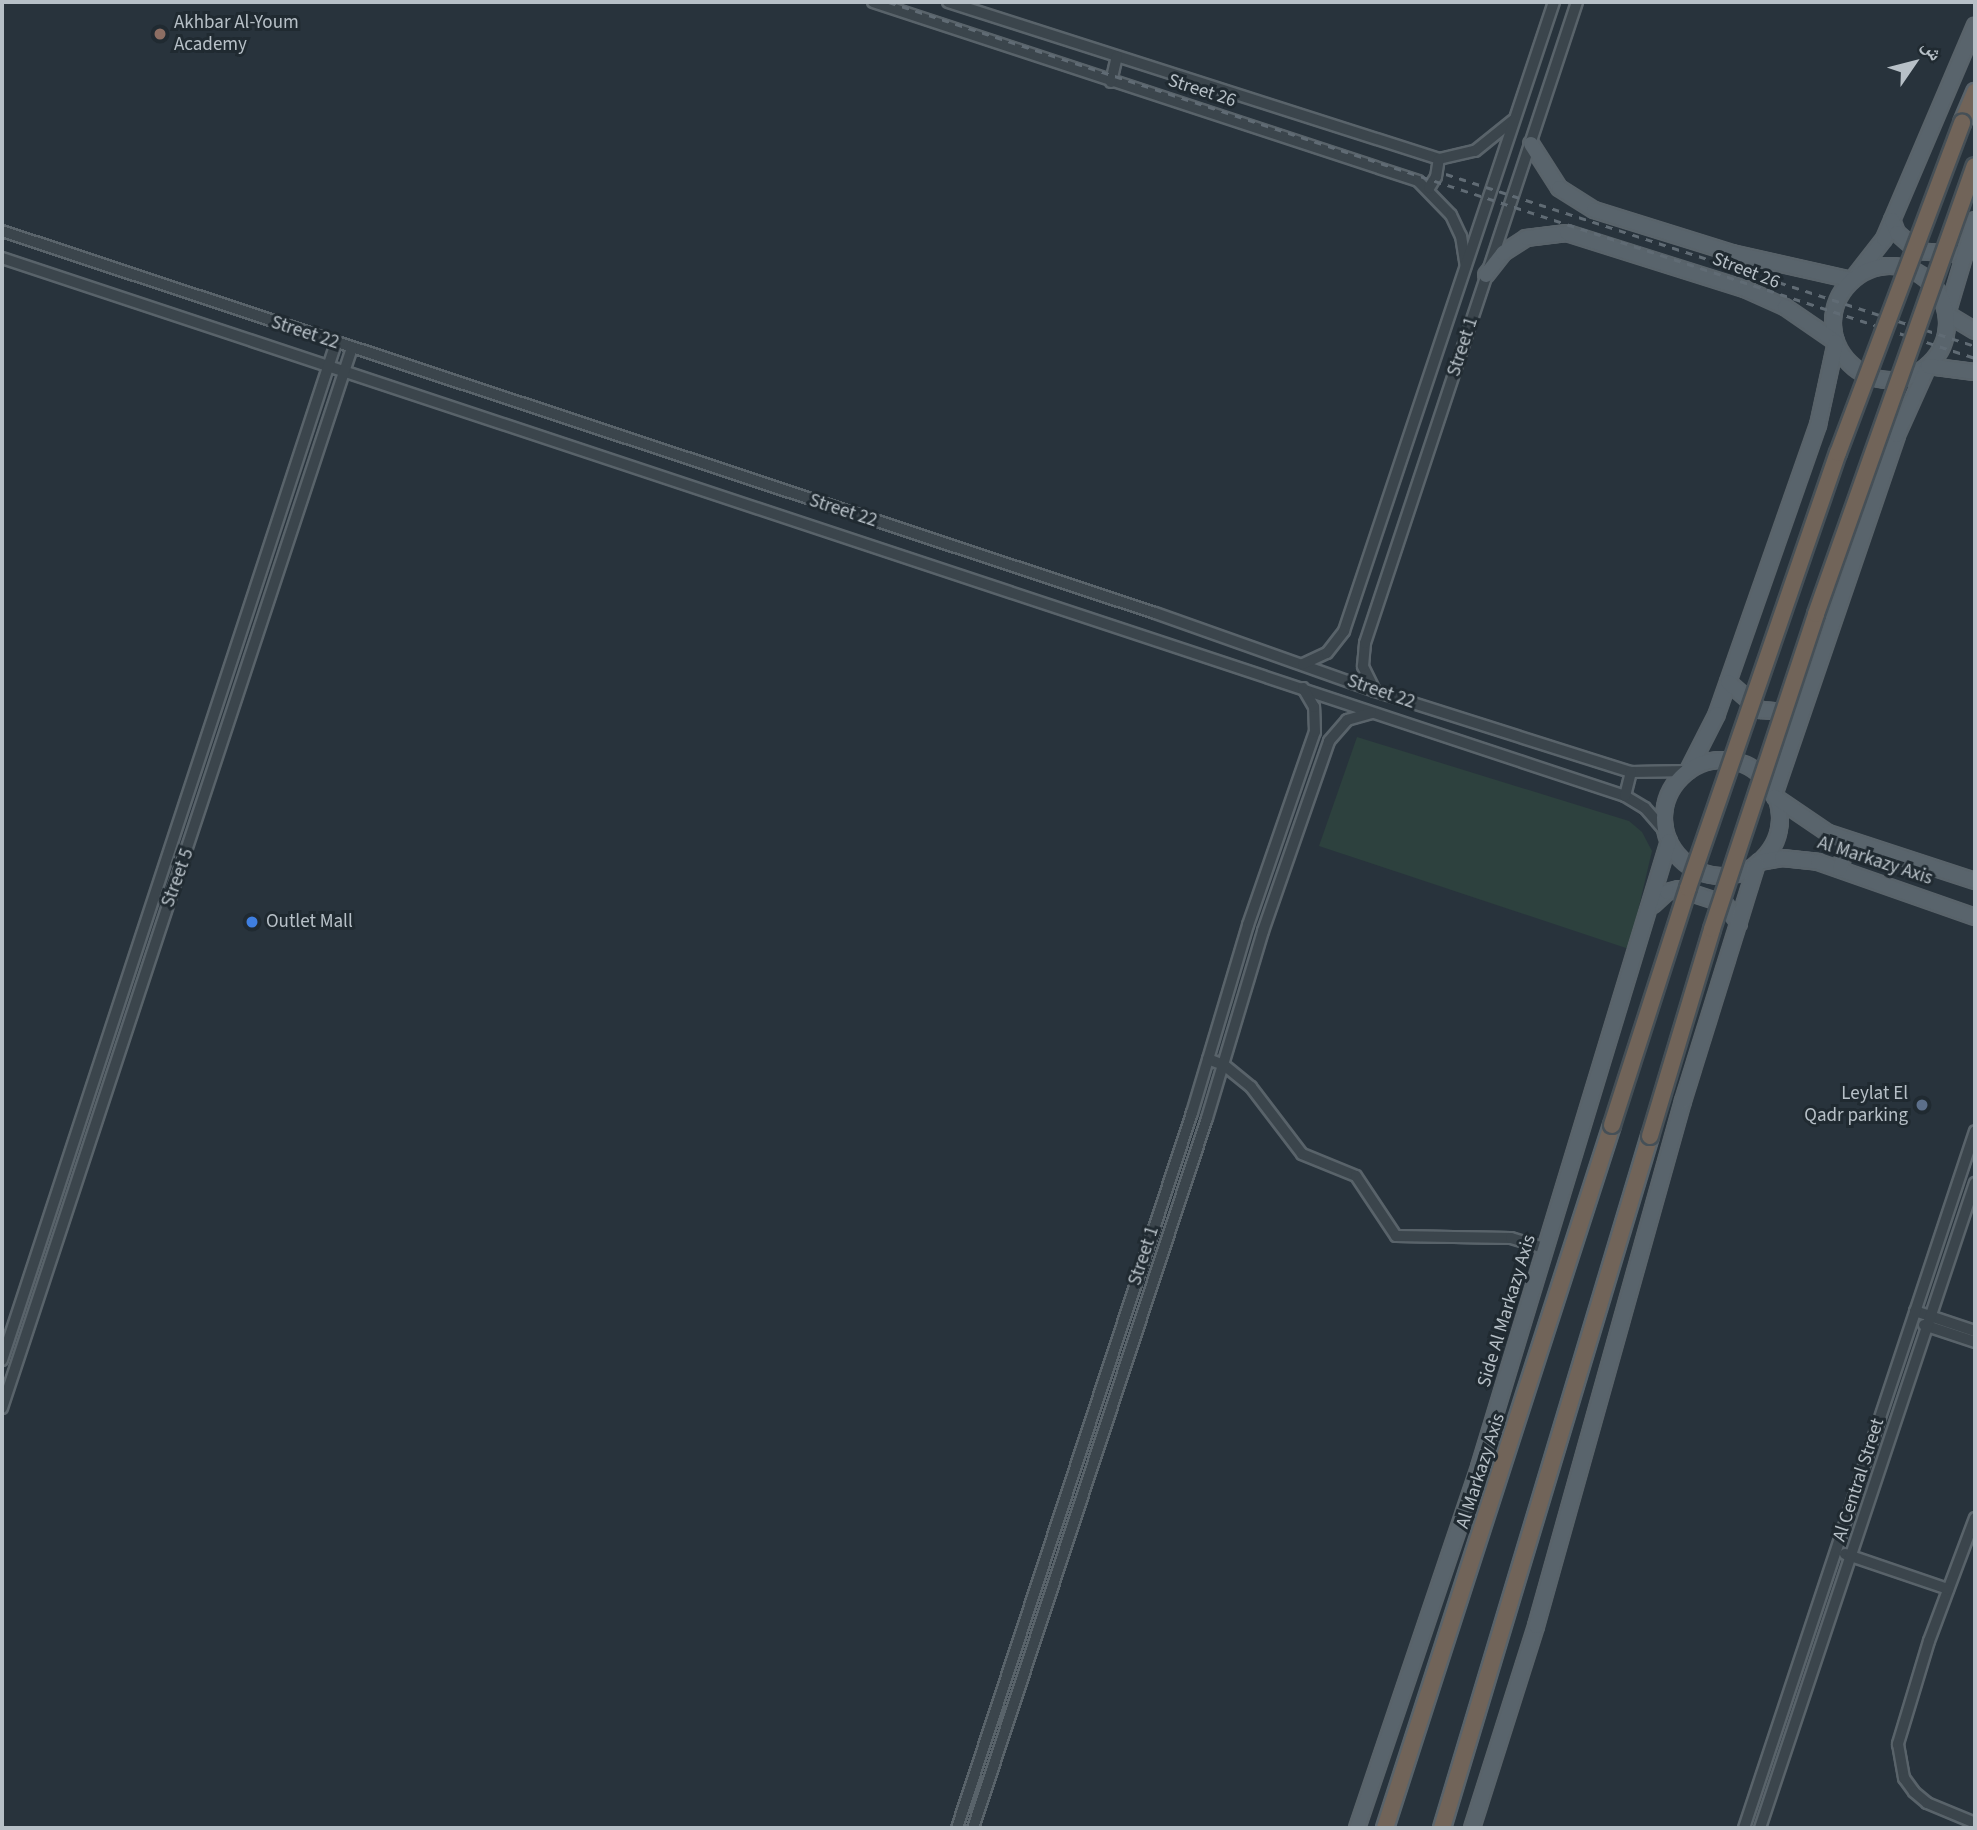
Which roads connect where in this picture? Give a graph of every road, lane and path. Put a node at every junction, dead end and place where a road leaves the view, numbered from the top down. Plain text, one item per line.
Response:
1 (873, 2) edge
2 (948, 2) edge
3 (1554, 2) edge
4 (1577, 2) edge
5 (1975, 26) edge
6 (1117, 57) junction
7 (1111, 82) junction
8 (1975, 92) edge
9 (1518, 113) junction
10 (1531, 144) junction
11 (1439, 159) junction
12 (1975, 166) edge
13 (1429, 188) junction
14 (1892, 220) junction
15 (1975, 220) edge
16 (2, 232) edge
17 (1681, 239) junction
18 (1962, 251) junction
19 (2, 258) edge
20 (1668, 263) junction
21 (1466, 272) junction
22 (1486, 275) junction
23 (1852, 280) junction
24 (1947, 314) junction
25 (1975, 331) edge
26 (1836, 342) junction
27 (336, 343) junction
28 (352, 348) junction
29 (329, 366) junction
30 (1928, 366) junction
31 (345, 371) junction
32 (1975, 372) edge
33 (673, 455) junction
34 (1398, 477) junction
35 (666, 478) junction
36 (1419, 484) junction
37 (1029, 572) junction
38 (1021, 594) junction
39 (1303, 664) junction
40 (1728, 682) junction
41 (1301, 687) junction
42 (1375, 691) junction
43 (1801, 710) junction
44 (1375, 713) junction
45 (1688, 771) junction
46 (1631, 772) junction
47 (1625, 796) junction
48 (1775, 796) junction
49 (1667, 836) junction
50 (1848, 840) junction
51 (1758, 863) junction
52 (1840, 869) junction
53 (1975, 881) edge
54 (1653, 906) junction
55 (1975, 917) edge
56 (1739, 923) junction
57 (1208, 1059) junction
58 (1224, 1065) junction
59 (1975, 1131) edge
60 (62, 1178) junction
61 (75, 1182) junction
62 (1975, 1182) edge
63 (1546, 1249) junction
64 (1913, 1316) junction
65 (1929, 1321) junction
66 (1975, 1331) edge
67 (1975, 1342) edge
68 (2, 1360) edge
69 (2, 1408) edge
70 (1975, 1518) edge
71 (1835, 1551) junction
72 (1851, 1556) junction
73 (1948, 1590) junction
74 (1003, 1686) junction
75 (1017, 1692) junction
76 (1975, 1823) edge
77 (957, 1828) edge
78 (972, 1828) edge
79 (1357, 1828) edge
80 (1385, 1828) edge
81 (1442, 1828) edge
82 (1472, 1828) edge
83 (1744, 1828) edge
84 (1760, 1828) edge

1 - 7 street, Street 26
2 - 6 street, Street 26
3 - 9 street, Street 1
4 - 10 street, Street 1
5 - 14 main road
6 - 7 street
6 - 11 street, Street 26
7 - 13 street, Street 26
8 - 80 highway, Al Markazy Axis, bridge
9 - 11 street
9 - 21 street, Street 1
10 - 17 main road, Street 26
10 - 22 street, Street 1
11 - 13 street
12 - 81 highway, bridge
13 - 21 street
14 - 18 main road
14 - 23 main road
15 - 18 main road
16 - 27 street, Street 22
17 - 20 main road
17 - 23 main road, Street 26
18 - 24 main road
19 - 29 street, Street 22
20 - 22 main road, Street 26
20 - 26 main road, Street 26
21 - 34 street, Street 1
22 - 36 street, Street 1
23 - 24 main road
23 - 26 main road
24 - 25 main road
24 - 30 main road
26 - 30 main road
26 - 40 main road
27 - 28 street, Street 22
27 - 29 street, Street 5
28 - 31 street, Street 5
28 - 33 street, Street 22
29 - 31 street, Street 22
29 - 60 street, Street 5
30 - 32 main road
30 - 43 main road
31 - 35 street, Street 22
31 - 61 street, Street 5
33 - 35 street
33 - 37 street, Street 22
34 - 36 street
34 - 39 street, Street 1
35 - 38 street, Street 22
36 - 42 street, Street 1
37 - 38 street
37 - 39 street, Street 22
38 - 41 street, Street 22
39 - 42 street, Street 22
40 - 43 main road
40 - 45 main road
41 - 44 street, Street 22
41 - 57 street, Street 1
42 - 46 street, Street 22
43 - 48 main road
44 - 47 street, Street 22
44 - 58 street, Street 1
45 - 46 street, Street 22
45 - 48 main road
45 - 49 main road
46 - 47 street
47 - 49 street, Street 22
48 - 50 main road, Al Markazy Axis
48 - 51 main road
49 - 51 main road
49 - 54 main road, Side Al Markazy Axis
50 - 52 main road
50 - 53 main road, Al Markazy Axis
51 - 52 main road, Al Markazy Axis
51 - 56 main road
52 - 55 main road, Al Markazy Axis
54 - 56 main road
54 - 63 main road, Side Al Markazy Axis
56 - 82 main road
57 - 58 street
57 - 74 street, Street 1
58 - 63 street
58 - 75 street, Street 1
59 - 64 street, Al Central Street
60 - 61 street
60 - 68 street, Street 5
61 - 69 street, Street 5
62 - 65 street, Al Central Street
63 - 79 main road, Side Al Markazy Axis
64 - 65 street
64 - 71 street, Al Central Street
65 - 66 street
65 - 67 street
65 - 72 street, Al Central Street
70 - 73 street
71 - 72 street
71 - 83 street, Al Central Street
72 - 73 street
72 - 84 street, Al Central Street
73 - 76 street
74 - 75 street
74 - 77 street, Street 1
75 - 78 street, Street 1

